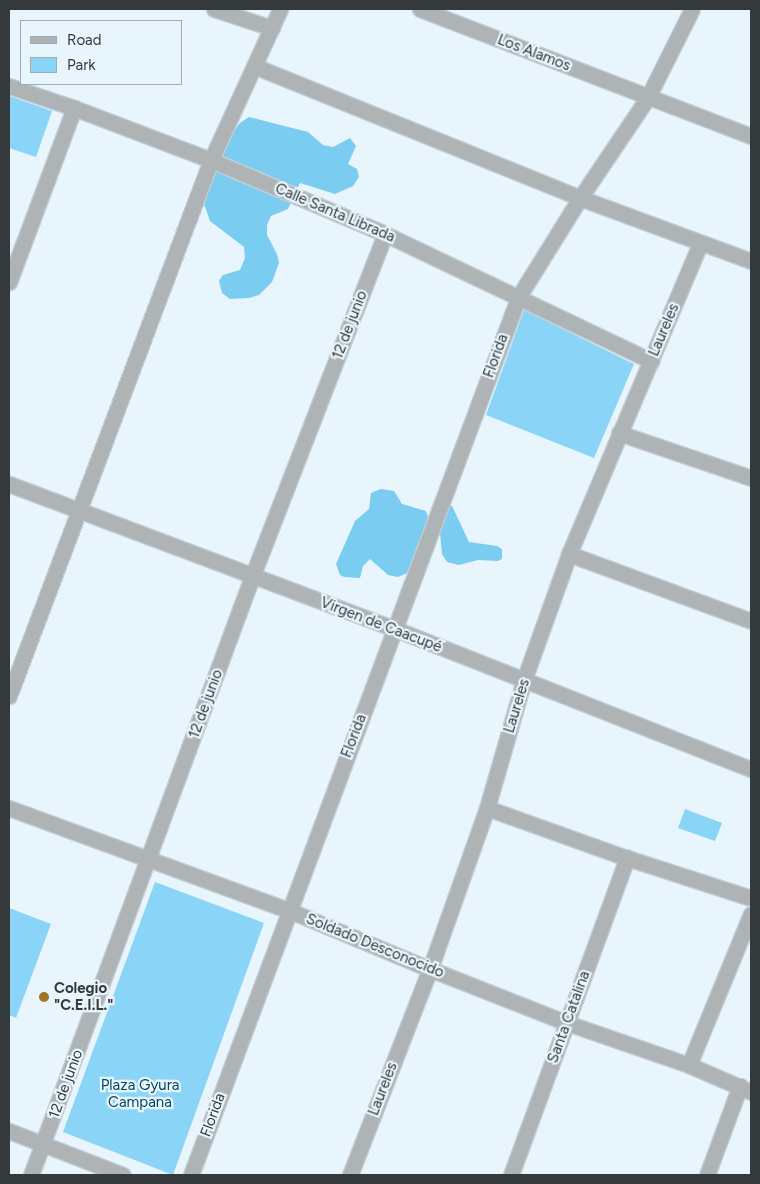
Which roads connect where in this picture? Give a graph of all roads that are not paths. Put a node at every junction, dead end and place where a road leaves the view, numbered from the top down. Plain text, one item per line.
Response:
1 (214, 9) edge
2 (280, 9) edge
3 (420, 9) edge
4 (692, 9) edge
5 (272, 28) junction
6 (254, 66) junction
7 (9, 86) edge
8 (648, 97) junction
9 (74, 108) junction
10 (751, 136) edge
11 (211, 160) junction
12 (580, 198) junction
13 (385, 234) junction
14 (700, 244) junction
15 (751, 261) edge
16 (9, 282) edge
17 (519, 296) junction
18 (651, 361) junction
19 (619, 434) junction
20 (751, 478) edge
21 (9, 484) edge
22 (80, 510) junction
23 (569, 554) junction
24 (252, 577) junction
25 (751, 621) edge
26 (395, 629) junction
27 (524, 680) junction
28 (9, 696) edge
29 (751, 769) edge
30 (9, 808) edge
31 (487, 808) junction
32 (627, 858) junction
33 (148, 859) junction
34 (751, 898) edge
35 (288, 910) junction
36 (751, 914) edge
37 (430, 969) junction
38 (567, 1023) junction
39 (689, 1065) junction
40 (746, 1089) edge
41 (9, 1132) edge
42 (43, 1145) junction
43 (31, 1175) edge
44 (123, 1175) edge
45 (191, 1175) edge
46 (350, 1175) edge
47 (511, 1175) edge
48 (707, 1175) edge

1 - 5 street
2 - 5 street
3 - 8 street, Los Alamos
4 - 8 street, Florida
5 - 6 street
6 - 11 street
6 - 12 street
7 - 9 street, Calle Santa Librada
8 - 10 street, Los Alamos
8 - 12 street, Florida
9 - 11 street, Calle Santa Librada
9 - 16 street
11 - 13 street, Calle Santa Librada
11 - 22 street
12 - 14 street
12 - 17 street, Florida
13 - 17 street, Calle Santa Librada
13 - 24 street, 12 de junio
14 - 15 street
14 - 18 street, Laureles
17 - 18 street, Calle Santa Librada
17 - 26 street, Florida
18 - 19 street, Laureles
19 - 20 street
19 - 23 street, Laureles
21 - 22 street, Virgen de Caacupé
22 - 24 street, Virgen de Caacupé
22 - 28 street
23 - 25 street
23 - 27 street, Laureles
24 - 26 street, Virgen de Caacupé
24 - 33 street, 12 de junio
26 - 27 street, Virgen de Caacupé
26 - 35 street, Florida
27 - 29 street, Virgen de Caacupé
27 - 31 street, Laureles
30 - 33 street, Soldado Desconocido
31 - 32 street
31 - 37 street, Laureles
32 - 34 street
32 - 38 street, Santa Catalina
33 - 35 street, Soldado Desconocido
33 - 42 street, 12 de junio
35 - 37 street, Soldado Desconocido
35 - 45 street, Florida
36 - 39 street
37 - 38 street, Soldado Desconocido
37 - 46 street, Laureles
38 - 39 street, Soldado Desconocido
38 - 47 street, Santa Catalina
39 - 40 street, Soldado Desconocido
40 - 48 street
41 - 42 street
42 - 43 street, 12 de junio
42 - 44 street

